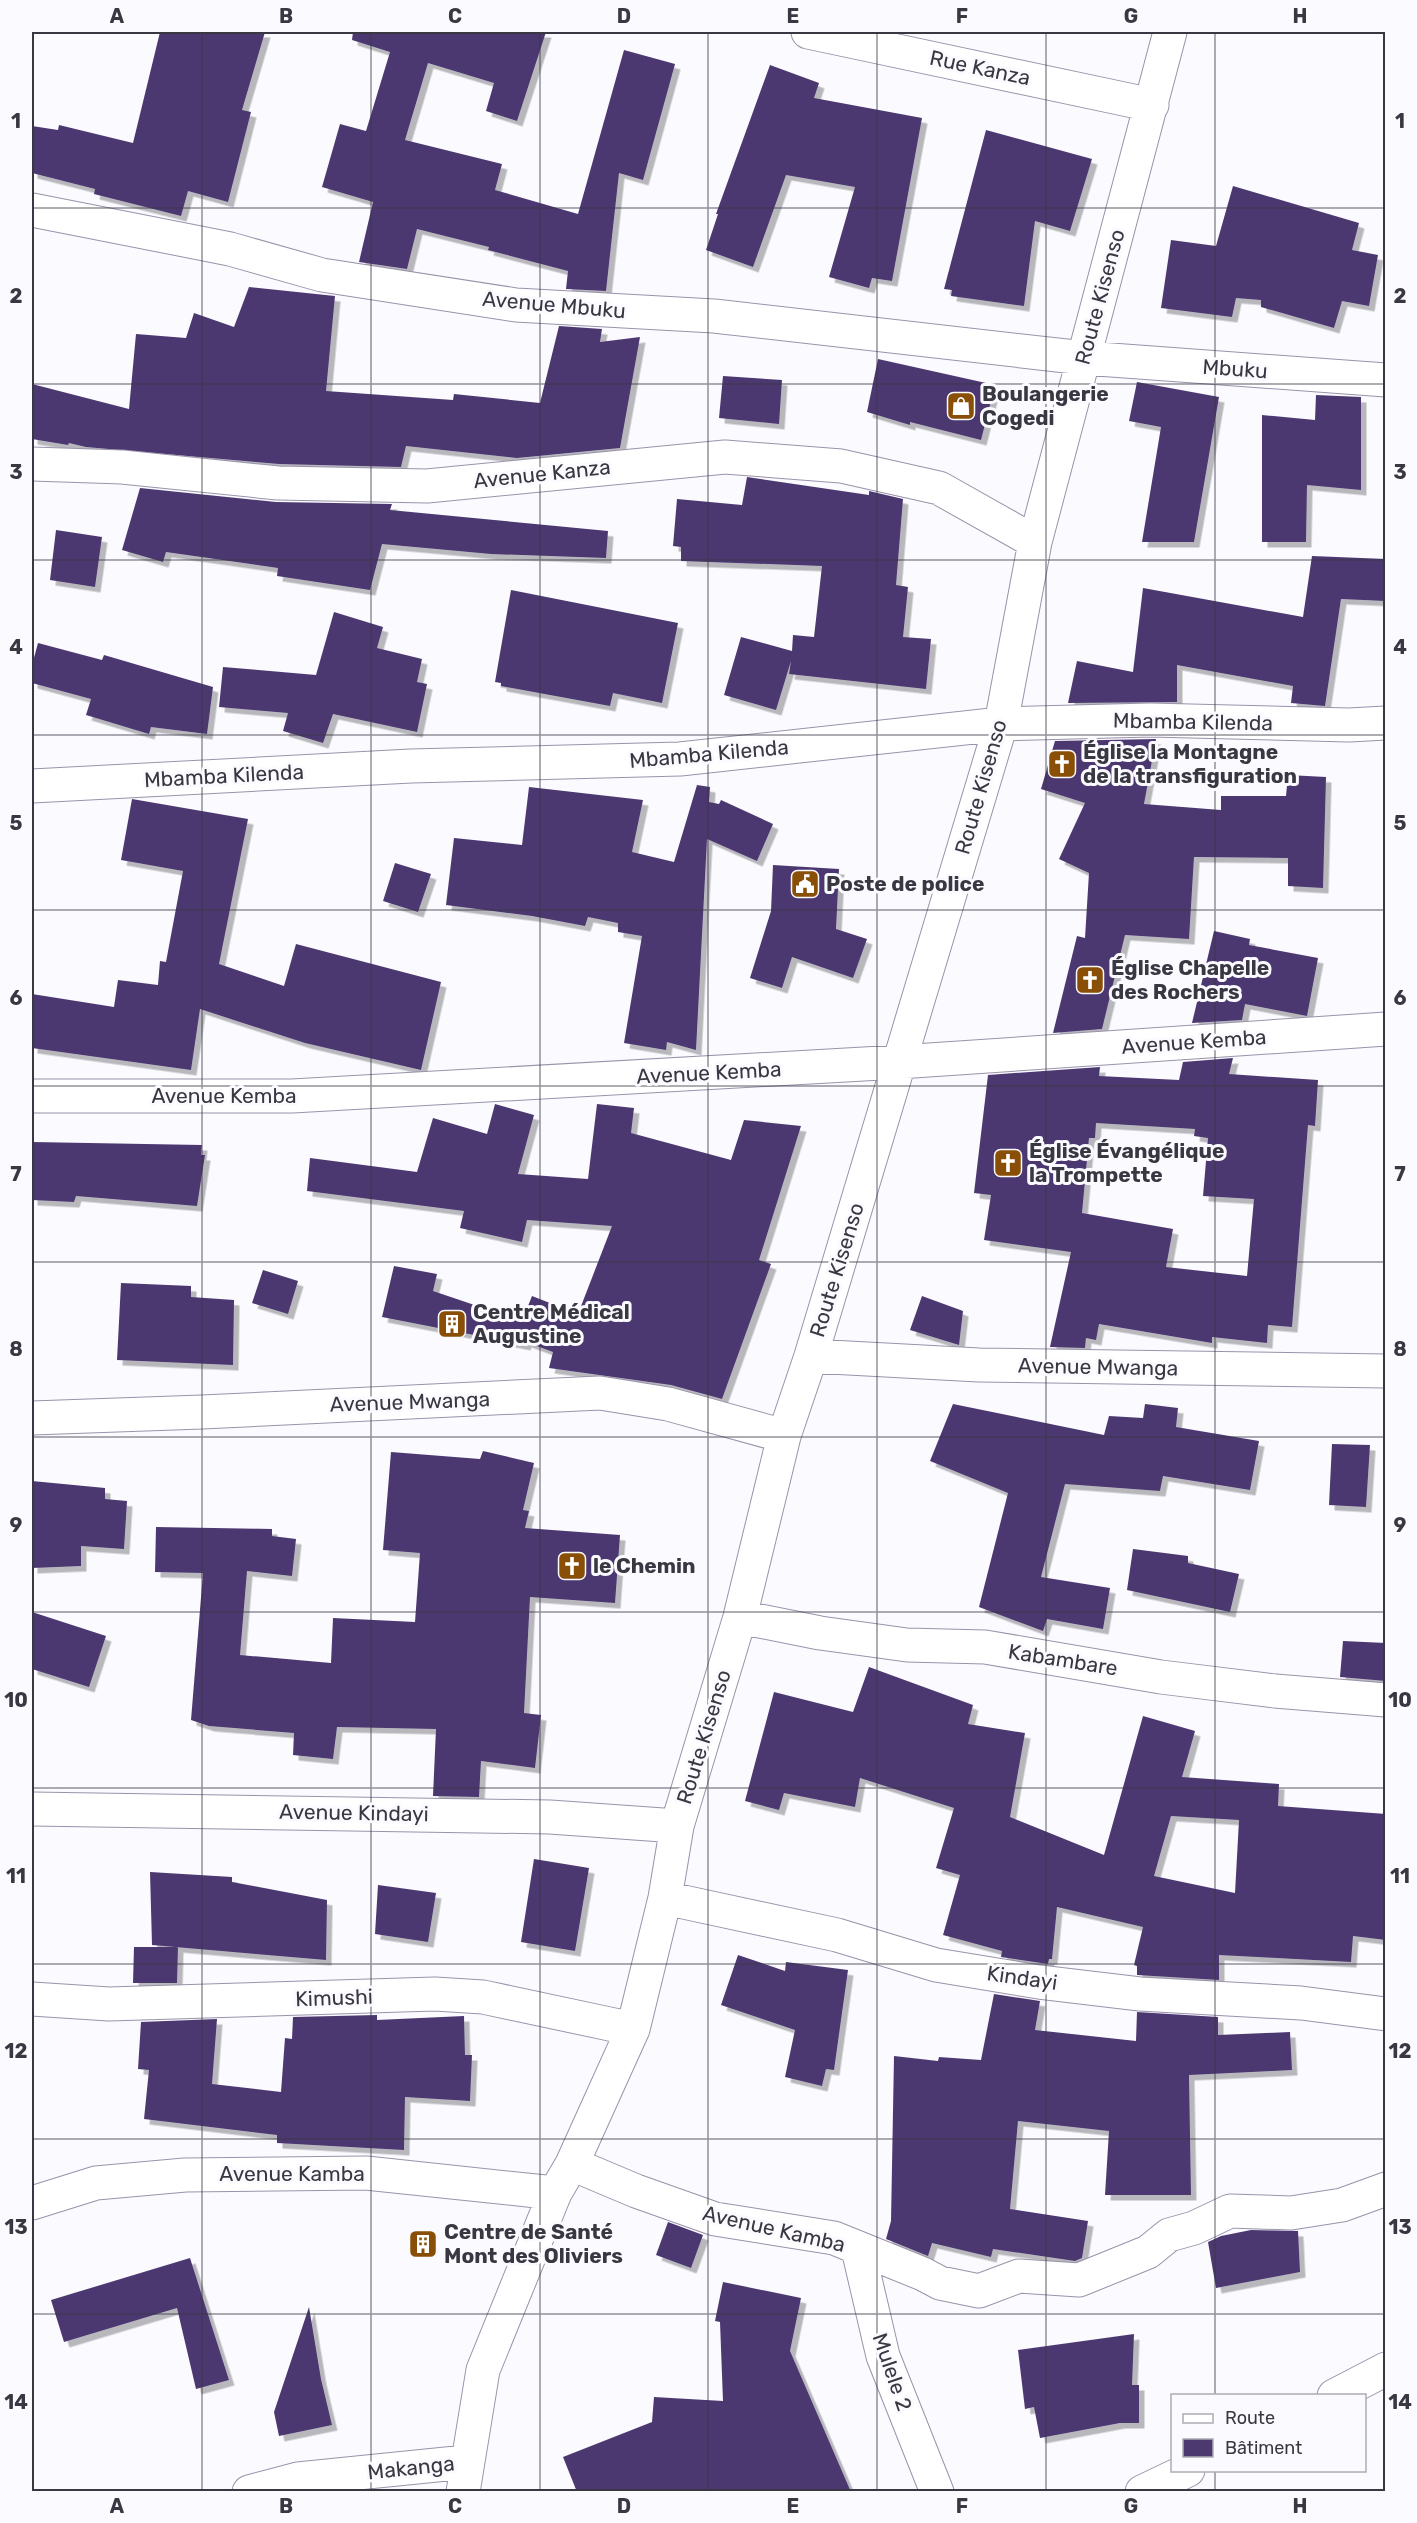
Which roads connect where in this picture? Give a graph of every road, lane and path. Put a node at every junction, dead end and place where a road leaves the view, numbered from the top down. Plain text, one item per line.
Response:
1 (808, 32) edge
2 (1170, 32) edge
3 (1152, 105) junction
4 (32, 210) edge
5 (1084, 358) junction
6 (1386, 380) edge
7 (32, 464) edge
8 (1035, 542) junction
9 (1386, 723) edge
10 (1001, 724) junction
11 (32, 786) edge
12 (1386, 1029) edge
13 (899, 1062) junction
14 (32, 1096) edge
15 (811, 1356) junction
16 (1386, 1371) edge
17 (32, 1418) edge
18 (784, 1436) junction
19 (740, 1617) junction
20 (1386, 1700) edge
21 (32, 1809) edge
22 (677, 1826) junction
23 (665, 1898) junction
24 (32, 1999) edge
25 (1386, 2014) edge
26 (633, 2029) junction
27 (572, 2164) junction
28 (1386, 2189) edge
29 (555, 2193) junction
30 (32, 2202) edge
31 (858, 2249) junction
32 (1386, 2369) edge
33 (1338, 2394) edge
34 (1184, 2472) edge
35 (465, 2477) edge
36 (249, 2492) edge
37 (937, 2492) edge
38 (1142, 2492) edge

1 - 3 street, Rue Kanza
2 - 3 street, Route Kisenso
3 - 5 street, Route Kisenso
4 - 5 street, Avenue Mbuku
5 - 6 street, Mbuku
5 - 8 street, Route Kisenso
7 - 8 street, Avenue Kanza
8 - 10 street, Route Kisenso
9 - 10 street, Mbamba Kilenda
10 - 11 street, Mbamba Kilenda
10 - 13 street, Route Kisenso
12 - 13 street, Avenue Kemba
13 - 14 street, Avenue Kemba
13 - 15 street, Route Kisenso
15 - 16 street, Avenue Mwanga
15 - 18 street, Route Kisenso
17 - 18 street, Avenue Mwanga
18 - 19 street, Route Kisenso
19 - 20 street, Kabambare
19 - 22 street, Route Kisenso
21 - 22 street, Avenue Kindayi
22 - 23 street, Route Kisenso
23 - 25 street, Kindayi
23 - 26 street, Route Kisenso
24 - 26 street, Kimushi
26 - 27 street, Route Kisenso
27 - 29 street, Route Kisenso
27 - 31 street, Avenue Kamba
28 - 31 street, Avenue Kamba
29 - 30 street, Avenue Kamba
29 - 35 street, Route Kisenso
31 - 37 street, Mulele 2
32 - 33 street
34 - 38 street
35 - 36 street, Makanga

